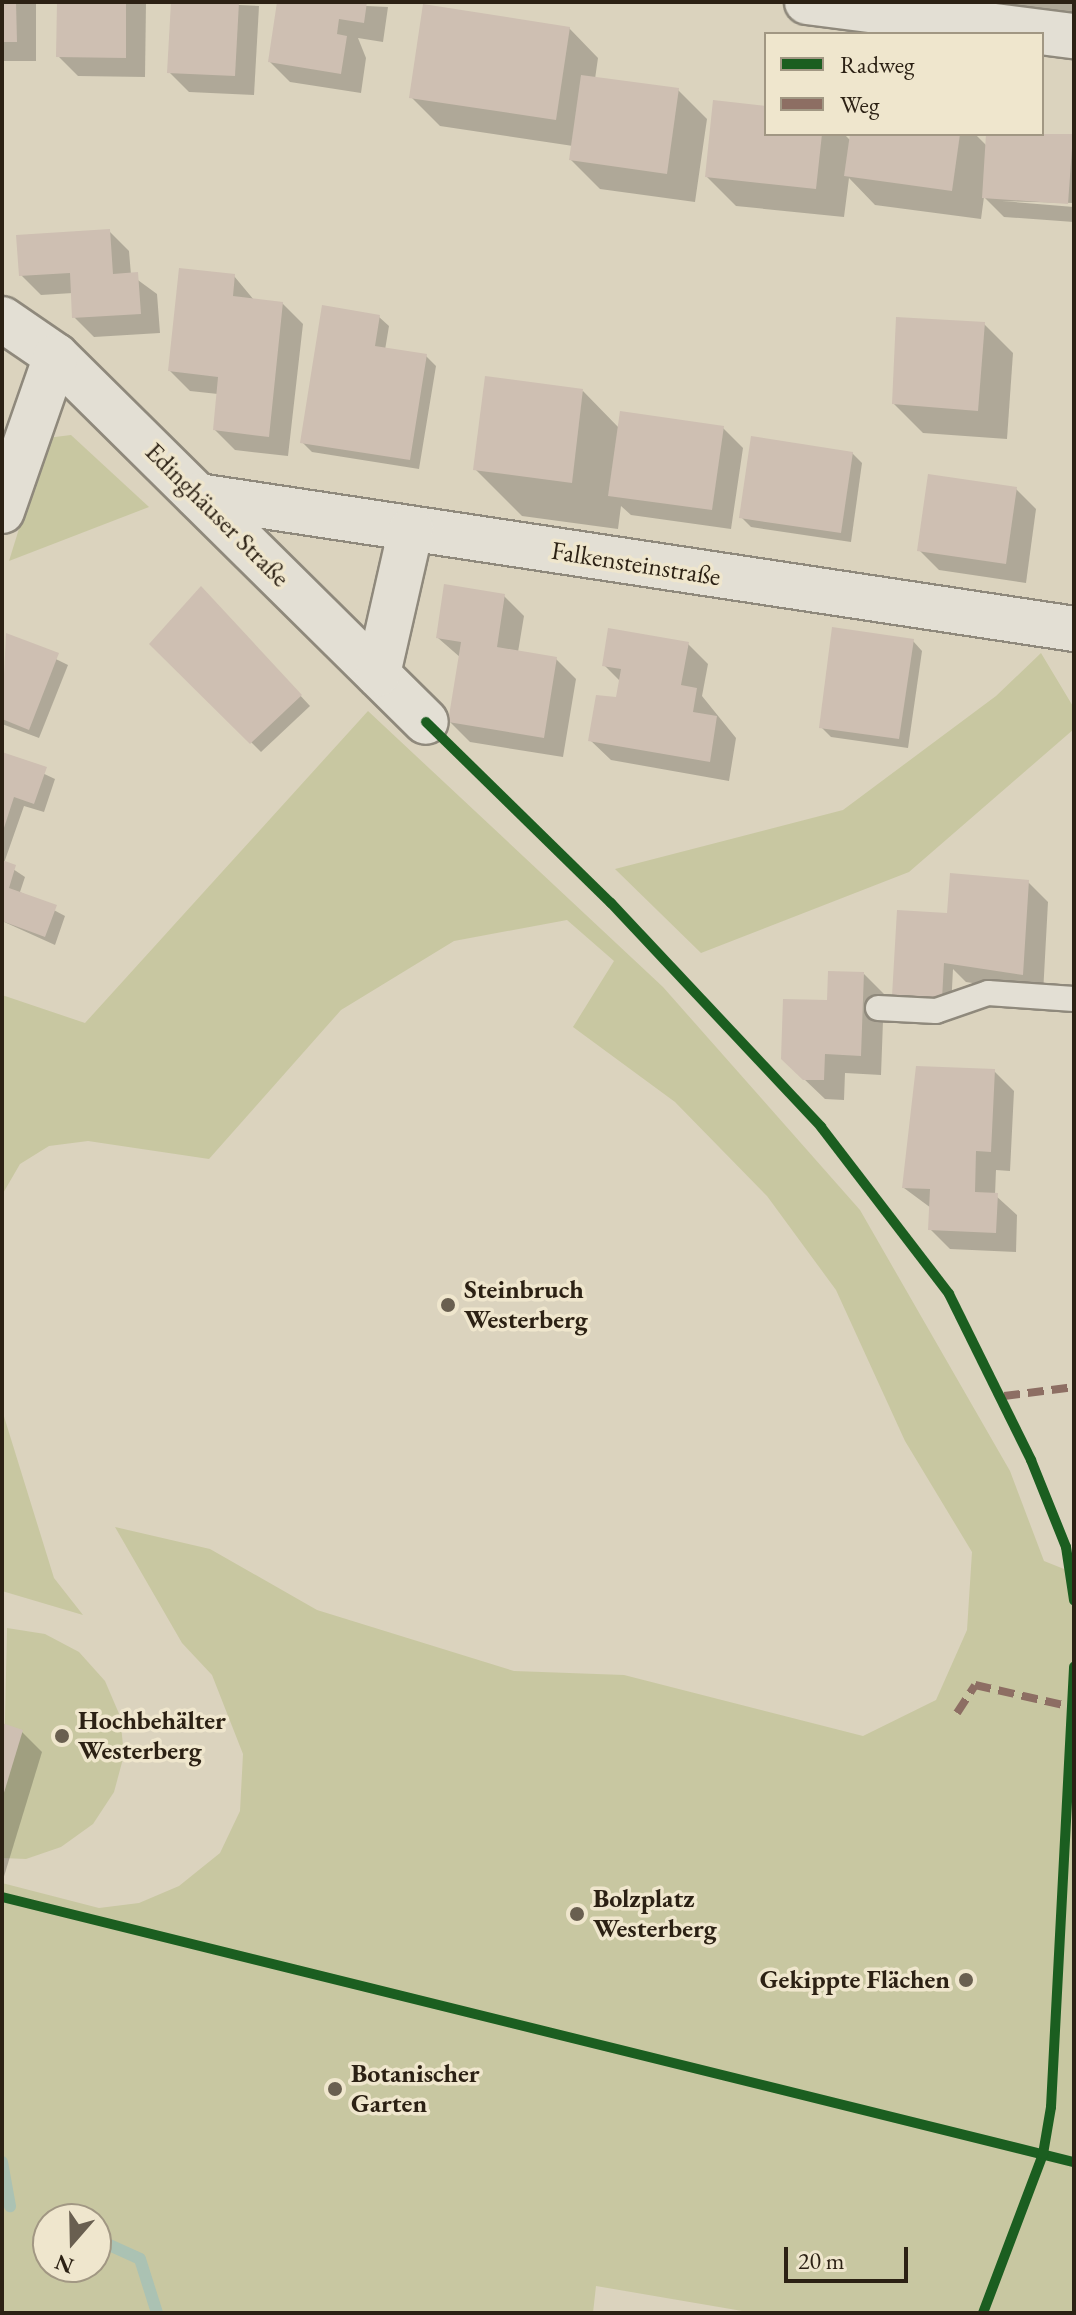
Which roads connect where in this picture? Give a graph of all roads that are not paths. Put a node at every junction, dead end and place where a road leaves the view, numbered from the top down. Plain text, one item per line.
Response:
1 (807, 2) edge
2 (1043, 32) edge
3 (1044, 32) edge
4 (1074, 36) edge
5 (2, 319) edge
6 (56, 356) junction
7 (198, 496) junction
8 (2, 511) edge
9 (411, 529) junction
10 (1074, 629) edge
11 (378, 674) junction
12 (426, 722) dead end
13 (1074, 999) edge
14 (878, 1008) dead end

1 - 2 street
3 - 4 street
5 - 6 street, Edinghäuser Straße
6 - 7 street, Edinghäuser Straße
6 - 8 street
7 - 9 street, Falkensteinstraße
7 - 11 street, Edinghäuser Straße
9 - 10 street, Falkensteinstraße
9 - 11 street
11 - 12 street, Edinghäuser Straße
13 - 14 lane

